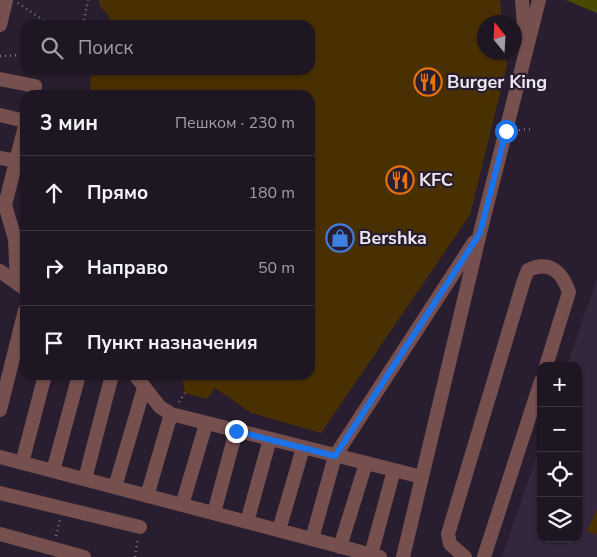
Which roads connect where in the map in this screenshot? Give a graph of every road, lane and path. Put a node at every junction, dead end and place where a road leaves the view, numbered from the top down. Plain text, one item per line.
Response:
1 (88, 0) edge
2 (522, 0) edge
3 (539, 0) edge
4 (12, 1) edge
5 (42, 20) edge
6 (84, 20) edge
7 (0, 25) edge
8 (526, 51) junction
9 (20, 55) edge
10 (0, 56) edge
11 (0, 79) edge
12 (34, 90) edge
13 (0, 114) edge
14 (20, 120) edge
15 (20, 145) edge
16 (0, 158) edge
17 (16, 161) junction
18 (2, 204) edge
19 (480, 233) junction
20 (1, 276) edge
21 (20, 278) edge
22 (20, 286) edge
23 (20, 330) edge
24 (547, 362) edge
25 (44, 380) edge
26 (77, 380) edge
27 (111, 380) edge
28 (138, 380) edge
29 (144, 388) junction
30 (537, 393) edge
31 (0, 410) edge
32 (171, 414) junction
33 (206, 424) junction
34 (236, 431) junction
35 (270, 439) junction
36 (302, 448) junction
37 (335, 456) junction
38 (0, 457) edge
39 (22, 463) junction
40 (366, 463) junction
41 (394, 470) junction
42 (53, 471) junction
43 (422, 477) junction
44 (84, 480) junction
45 (115, 487) junction
46 (0, 493) edge
47 (147, 496) junction
48 (182, 505) junction
49 (63, 508) junction
50 (214, 513) junction
51 (247, 522) junction
52 (140, 527) dead end
53 (279, 530) junction
54 (0, 534) edge
55 (312, 539) junction
56 (340, 546) junction
57 (52, 548) junction
58 (376, 556) edge
59 (84, 557) edge
60 (403, 557) edge
61 (465, 557) edge
62 (484, 557) edge

1 - 6 path
2 - 8 lane
3 - 8 lane
4 - 5 path
4 - 7 lane
8 - 19 lane
9 - 10 path
11 - 12 lane
13 - 14 lane
15 - 17 lane
16 - 17 lane
17 - 18 lane
18 - 21 lane
19 - 37 lane
19 - 43 lane
20 - 22 lane
23 - 31 lane
24 - 61 lane
25 - 39 lane
26 - 42 lane
27 - 44 lane
28 - 29 lane
29 - 32 lane
29 - 45 lane
30 - 62 lane
32 - 33 lane
32 - 47 lane
33 - 34 lane
33 - 48 lane
34 - 35 lane
34 - 50 lane
35 - 36 lane
35 - 51 lane
36 - 37 lane
36 - 53 lane
37 - 40 lane
37 - 55 lane
38 - 39 lane
39 - 42 lane
40 - 41 lane
40 - 56 lane
41 - 43 lane
41 - 58 lane
42 - 44 lane
43 - 60 lane
44 - 45 lane
45 - 47 lane
46 - 49 lane
47 - 48 lane
48 - 50 lane
49 - 52 lane
49 - 57 path
50 - 51 lane
51 - 53 lane
53 - 55 lane
54 - 57 lane
55 - 56 lane
56 - 58 lane
57 - 59 lane

